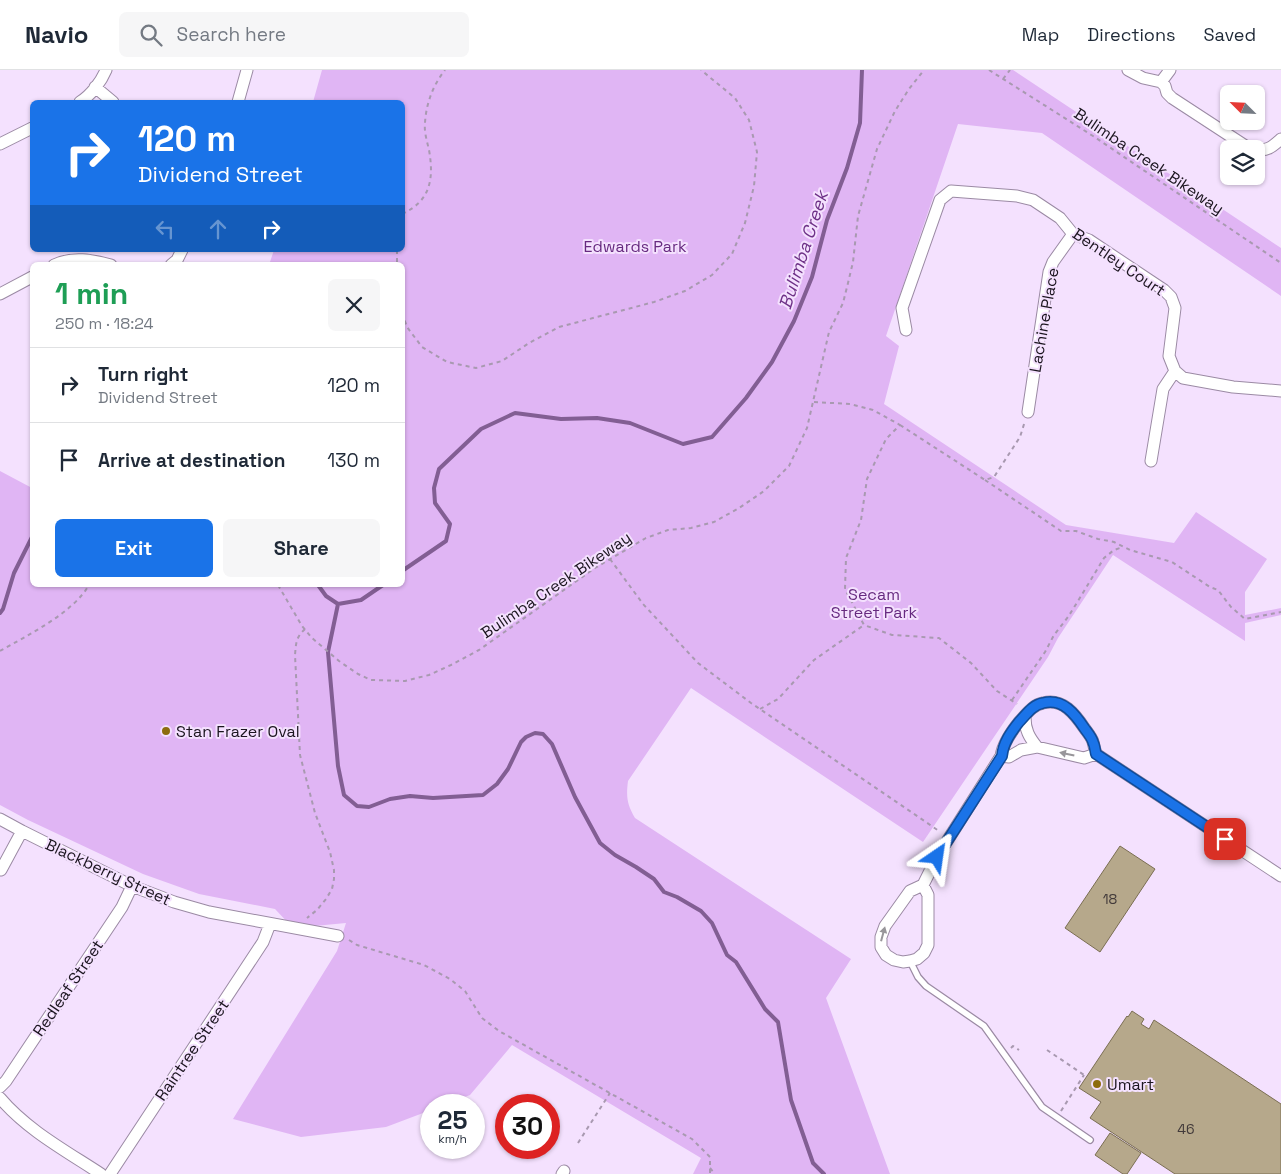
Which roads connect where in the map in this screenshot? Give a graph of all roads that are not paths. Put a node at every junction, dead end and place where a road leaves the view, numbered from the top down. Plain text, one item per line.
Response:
1 (106, 70) edge
2 (247, 70) edge
3 (1128, 70) edge
4 (1170, 70) edge
5 (1161, 82) junction
6 (95, 87) junction
7 (84, 100) edge
8 (111, 100) edge
9 (239, 100) edge
10 (30, 129) edge
11 (1281, 139) edge
12 (1237, 140) edge
13 (0, 144) edge
14 (1265, 149) edge
15 (1073, 234) junction
16 (64, 262) edge
17 (101, 262) edge
18 (30, 277) edge
19 (0, 294) edge
20 (906, 330) dead end
21 (1175, 371) junction
22 (1281, 391) edge
23 (1028, 412) road end
24 (1152, 461) dead end
25 (1025, 717) junction
26 (1037, 747) junction
27 (1096, 754) junction
28 (1002, 756) junction
29 (0, 819) edge
30 (22, 831) junction
31 (1, 870) edge
32 (1281, 876) edge
33 (923, 885) junction
34 (132, 886) junction
35 (270, 924) junction
36 (338, 936) road end
37 (910, 962) junction
38 (0, 1087) edge
39 (0, 1098) edge
40 (1090, 1140) dead end
41 (101, 1174) edge
42 (110, 1174) edge

1 - 6 street
2 - 9 street
3 - 5 street
4 - 5 street
5 - 12 street
6 - 7 street
6 - 8 street
10 - 13 street
11 - 14 street
15 - 20 street, Bentley Court
15 - 21 street, Bentley Court
15 - 23 street, Lachine Place
16 - 17 street
18 - 19 street
21 - 22 street
21 - 24 street
25 - 26 street
25 - 27 street
25 - 28 street
27 -> 26 street
26 - 28 street
27 - 32 street
28 - 33 street
29 - 30 street, Blackberry Street
30 - 31 street
30 - 34 street, Blackberry Street
33 - 37 street
37 -> 33 street
34 - 35 street, Blackberry Street
34 - 38 street, Redleaf Street
35 - 36 street, Blackberry Street
35 - 42 street, Raintree Street
37 - 40 lane
39 - 41 street

